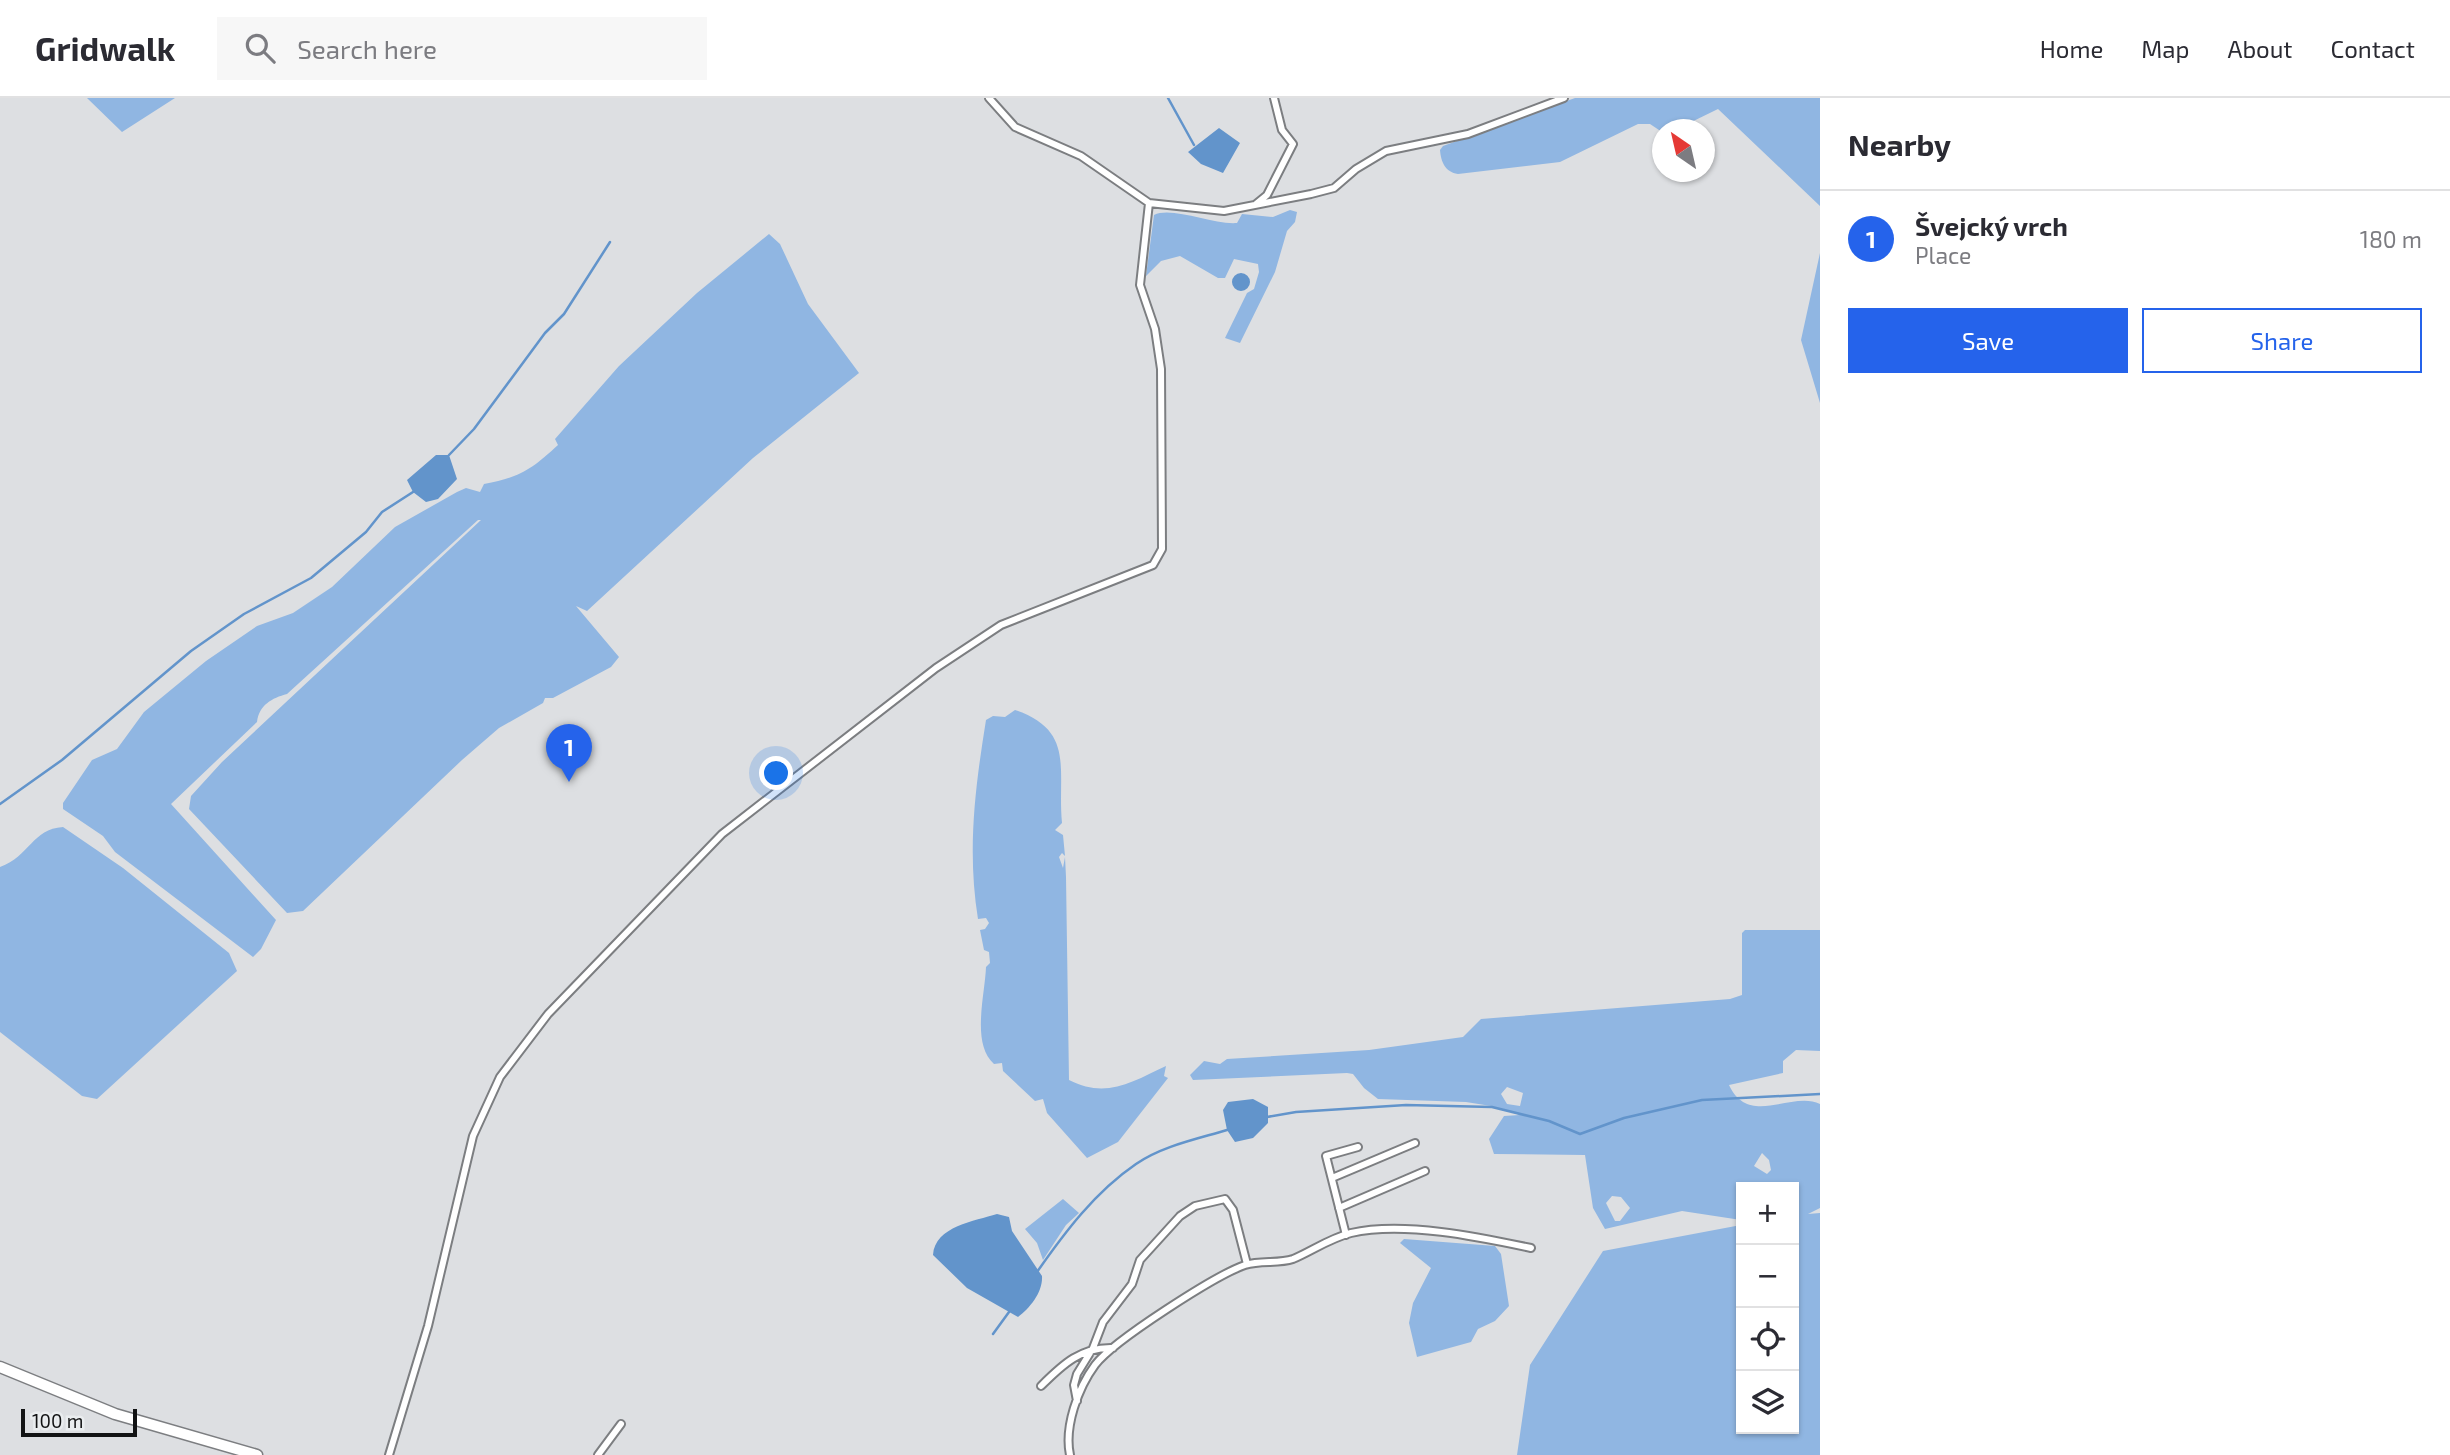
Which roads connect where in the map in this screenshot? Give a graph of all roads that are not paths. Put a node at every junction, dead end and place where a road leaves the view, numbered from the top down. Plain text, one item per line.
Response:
1 (989, 98) edge
2 (1274, 98) edge
3 (1564, 98) edge
4 (1149, 203) junction
5 (1254, 205) junction
6 (1415, 1143) dead end
7 (1358, 1147) dead end
8 (1425, 1171) dead end
9 (1332, 1178) junction
10 (1339, 1208) junction
11 (1346, 1235) junction
12 (1531, 1248) dead end
13 (1247, 1264) junction
14 (1093, 1348) junction
15 (1113, 1348) junction
16 (0, 1367) edge
17 (1041, 1386) dead end
18 (1077, 1401) junction
19 (621, 1424) dead end
20 (257, 1455) edge
21 (389, 1455) edge
22 (598, 1455) edge
23 (1070, 1455) edge

1 - 4 street
2 - 5 street
3 - 5 street
4 - 5 street
4 - 21 street
6 - 9 street
7 - 9 street
8 - 10 street
9 - 10 street
10 - 11 street
11 - 12 street
11 - 13 street
13 - 14 street
13 - 15 street
14 - 15 street
14 - 17 street
14 - 18 street
15 - 18 street
16 - 20 main road
18 - 23 street
19 - 22 street

